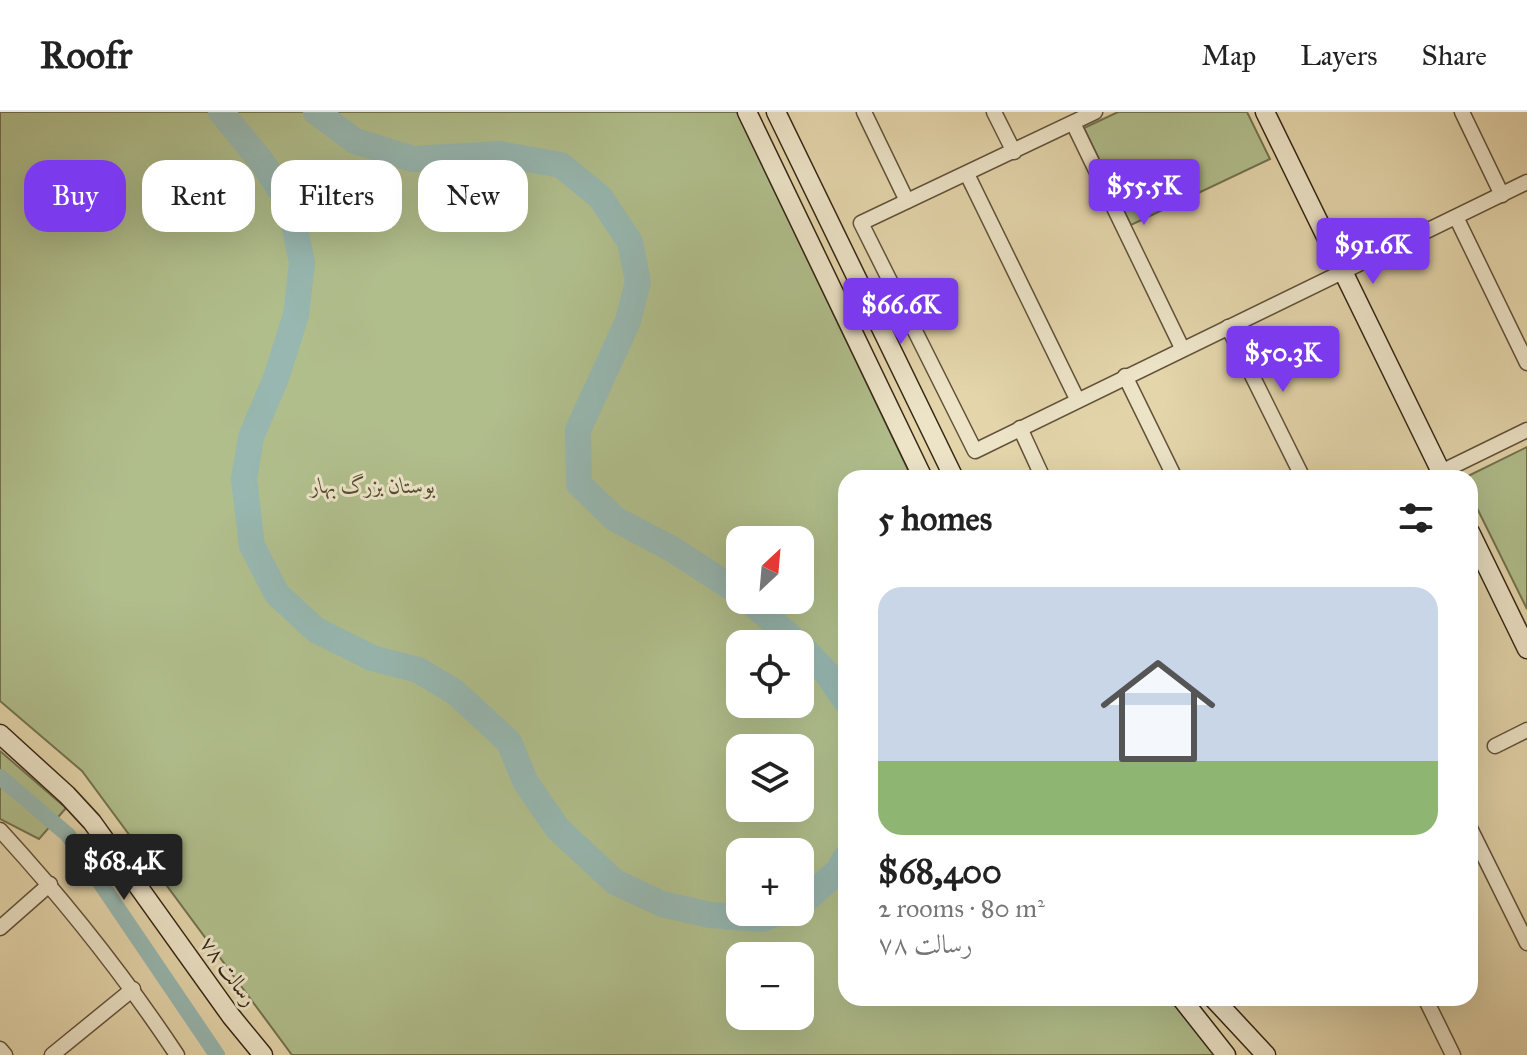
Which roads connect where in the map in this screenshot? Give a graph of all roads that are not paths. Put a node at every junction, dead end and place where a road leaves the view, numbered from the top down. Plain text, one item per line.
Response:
1 (747, 112) edge
2 (776, 112) edge
3 (864, 112) edge
4 (994, 112) edge
5 (1095, 112) edge
6 (1265, 112) edge
7 (1462, 112) edge
8 (1073, 123) junction
9 (1014, 152) junction
10 (967, 174) junction
11 (1527, 182) edge
12 (1502, 195) junction
13 (907, 201) junction
14 (1456, 217) junction
15 (1344, 273) junction
16 (1228, 327) junction
17 (1182, 348) junction
18 (1527, 363) edge
19 (1125, 376) junction
20 (1077, 399) junction
21 (1020, 428) junction
22 (1527, 430) edge
23 (934, 436) junction
24 (909, 448) junction
25 (919, 470) edge
26 (950, 470) edge
27 (1039, 470) edge
28 (1171, 470) edge
29 (1299, 470) edge
30 (1440, 470) edge
31 (1451, 470) edge
32 (1478, 548) edge
33 (1527, 649) edge
34 (1527, 730) edge
35 (0, 734) edge
36 (1495, 746) dead end
37 (0, 830) edge
38 (1478, 844) edge
39 (50, 884) junction
40 (0, 928) edge
41 (1527, 943) edge
42 (133, 989) junction
43 (1187, 1006) edge
44 (1220, 1006) edge
45 (1429, 1006) edge
46 (0, 1049) edge
47 (5, 1055) edge
48 (52, 1055) edge
49 (177, 1055) edge
50 (263, 1055) edge
51 (1226, 1055) edge
52 (1266, 1055) edge
53 (1453, 1055) edge

1 - 24 main road
2 - 23 main road
3 - 13 street
4 - 9 street
5 - 8 street
6 - 15 main road
7 - 12 street
8 - 9 street
8 - 17 street
9 - 10 street
10 - 13 street
10 - 20 street
11 - 12 street
12 - 14 street
13 - 21 street
14 - 15 street
14 - 18 street
15 - 16 street
15 - 30 main road
16 - 17 street
16 - 29 street
17 - 19 street
19 - 20 street
19 - 28 street
20 - 21 street
21 - 27 street
22 - 31 street
23 - 24 main road
23 - 26 main road
24 - 25 main road
32 - 33 main road
34 - 36 street
35 - 50 main road, رسالت ۷۸
37 - 39 street
38 - 41 street
39 - 40 street
39 - 42 street
42 - 48 street
42 - 49 street
43 - 51 main road
44 - 52 main road
45 - 53 street
46 - 47 street

